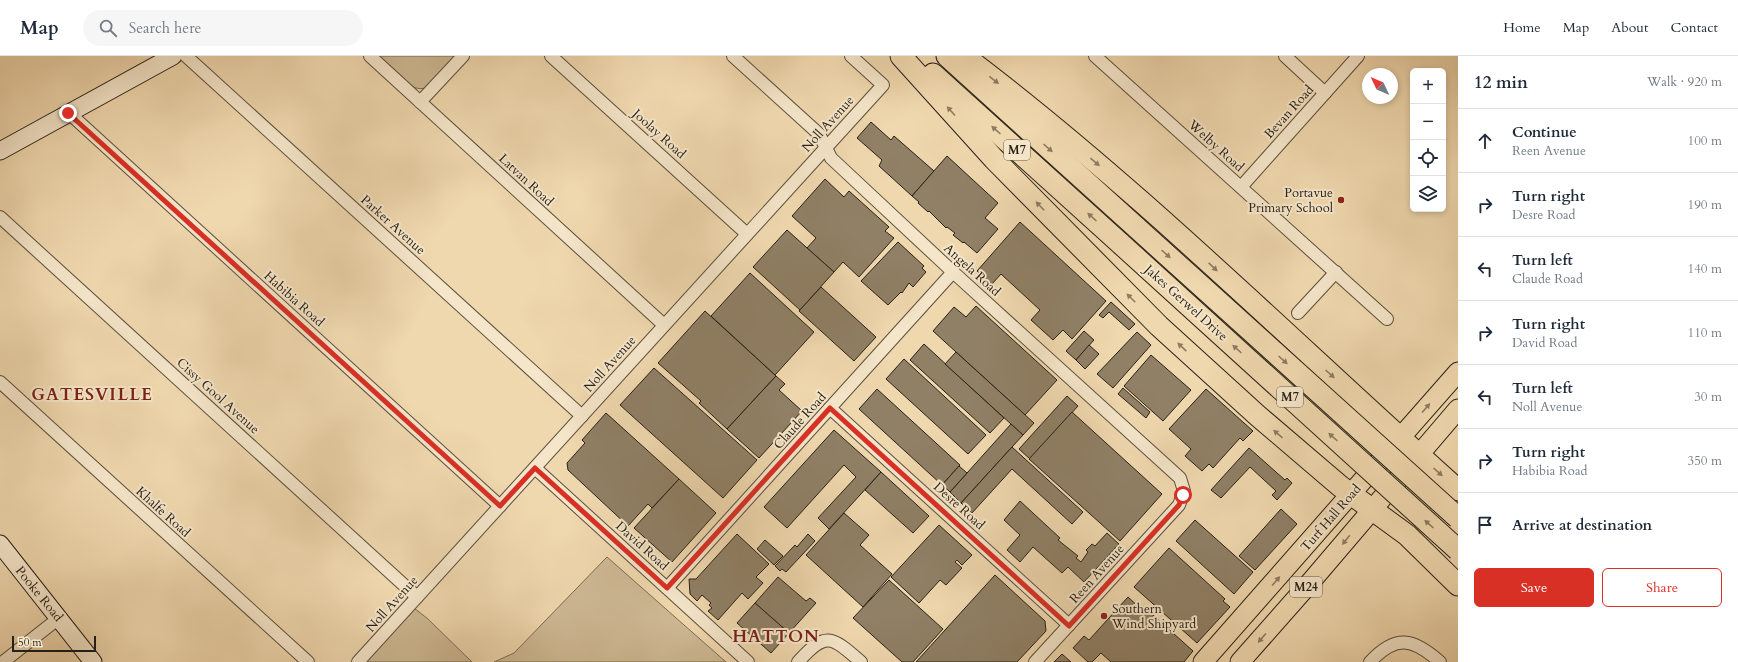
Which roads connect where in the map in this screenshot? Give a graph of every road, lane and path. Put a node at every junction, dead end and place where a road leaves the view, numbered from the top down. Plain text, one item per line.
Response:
1 (173, 56) edge
2 (186, 56) edge
3 (370, 56) edge
4 (462, 56) edge
5 (551, 56) edge
6 (733, 56) edge
7 (851, 56) edge
8 (901, 56) edge
9 (914, 56) edge
10 (947, 56) edge
11 (964, 56) edge
12 (1095, 56) edge
13 (1285, 56) edge
14 (1358, 56) edge
15 (1325, 92) junction
16 (420, 102) junction
17 (68, 113) junction
18 (826, 148) junction
19 (0, 151) edge
20 (1241, 187) junction
21 (0, 217) edge
22 (748, 234) junction
23 (953, 272) junction
24 (1336, 272) junction
25 (1298, 313) dead end
26 (1387, 319) dead end
27 (664, 325) junction
28 (1458, 372) edge
29 (0, 382) edge
30 (830, 408) junction
31 (1458, 408) edge
32 (582, 416) junction
33 (1401, 438) junction
34 (1418, 454) junction
35 (535, 468) junction
36 (1458, 490) edge
37 (1351, 495) junction
38 (1179, 505) joint
39 (500, 506) junction
40 (1371, 510) junction
41 (1458, 518) edge
42 (0, 544) edge
43 (1458, 550) edge
44 (1458, 584) edge
45 (667, 588) junction
46 (418, 597) junction
47 (59, 618) junction
48 (1069, 626) junction
49 (4, 662) edge
50 (94, 662) edge
51 (308, 662) edge
52 (358, 662) edge
53 (748, 662) edge
54 (798, 662) edge
55 (861, 662) edge
56 (1035, 662) edge
57 (1204, 662) edge
58 (1240, 662) edge
59 (1370, 662) edge
60 (1440, 662) edge

1 - 17 street
2 - 32 street, Parker Avenue
3 - 16 street, Latvan Road
4 - 16 street
5 - 22 street, Joolay Road
6 - 18 street, Angela Road
7 - 18 street, Noll Avenue
37 -> 8 highway
43 -> 9 highway, Jakes Gerwel Drive / M7, bridge
10 -> 41 highway, Jakes Gerwel Drive / M7, bridge
11 -> 33 highway
12 - 20 street, Welby Road
13 - 15 street
14 - 15 street, Bevan Road
15 - 20 street, Bevan Road
16 - 27 street, Latvan Road
17 - 19 street
17 - 39 street, Habibia Road
18 - 22 street, Noll Avenue
18 - 23 street, Angela Road
20 - 24 street, Welby Road
21 - 46 street, Cissy Gool Avenue
22 - 27 street, Noll Avenue
23 - 30 street, Claude Road
23 - 38 street, Angela Road
24 - 25 street
24 - 26 street, Welby Road
27 - 32 street, Noll Avenue
33 -> 28 main road, Turf Hall Road / M24
29 - 51 street, Khalfe Road
30 - 45 street, Claude Road
30 - 48 street, Desre Road
31 - 34 main road, Turf Hall Road / M24
32 - 35 street, Noll Avenue
33 - 34 highway
33 - 37 main road, Turf Hall Road / M24
34 -> 36 highway
34 - 40 main road, Turf Hall Road / M24
35 - 39 street, Noll Avenue
35 - 45 street, David Road
37 - 40 highway
57 -> 37 main road, Turf Hall Road / M24
38 - 48 street, Reen Avenue
39 - 46 street, Noll Avenue
40 - 44 highway
40 -> 58 main road, Turf Hall Road / M24
42 - 47 street, Pooke Road
45 - 53 street, David Road
46 - 52 street, Noll Avenue
47 - 49 street
47 - 50 street, Pooke Road
48 - 56 street, Reen Avenue
54 - 55 street
59 - 60 street

